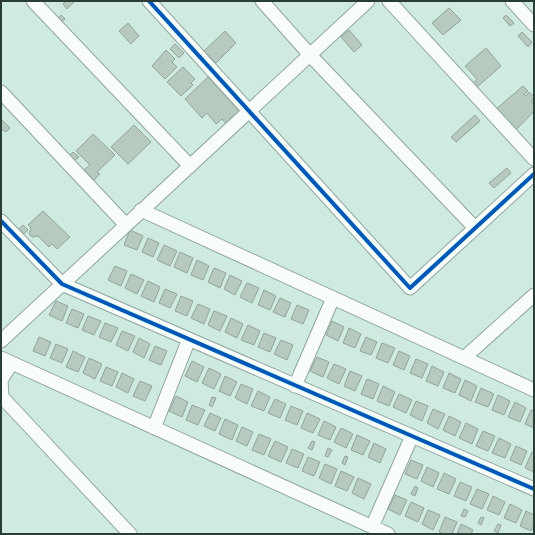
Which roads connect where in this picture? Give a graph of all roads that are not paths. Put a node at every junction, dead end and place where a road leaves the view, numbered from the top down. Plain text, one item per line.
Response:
1 (33, 1) edge
2 (149, 1) edge
3 (262, 1) edge
4 (368, 1) edge
5 (390, 1) edge
6 (512, 1) edge
7 (534, 25) edge
8 (310, 54) junction
9 (1, 92) edge
10 (249, 111) junction
11 (534, 160) edge
12 (190, 166) junction
13 (534, 174) edge
14 (141, 210) junction
15 (1, 221) edge
16 (126, 225) junction
17 (475, 228) junction
18 (62, 284) junction
19 (534, 295) edge
20 (333, 298) junction
21 (189, 339) junction
22 (1, 341) edge
23 (464, 358) junction
24 (6, 361) edge
25 (295, 386) junction
26 (534, 390) edge
27 (154, 428) junction
28 (412, 436) junction
29 (534, 489) edge
30 (372, 527) junction
31 (128, 533) edge
32 (388, 534) edge

1 - 12 street
2 - 10 street
3 - 8 street
4 - 8 street
5 - 11 street
6 - 7 street
8 - 10 street
8 - 17 street
9 - 16 street
10 - 12 street
10 - 17 street
12 - 14 street
13 - 17 street
14 - 16 street
14 - 20 street
15 - 18 street
16 - 18 street
18 - 21 street
18 - 22 street
19 - 23 street
20 - 23 street
20 - 25 street
21 - 25 street
21 - 27 street
23 - 26 street
24 - 27 street
24 - 31 street
25 - 28 street
27 - 30 street
28 - 29 street
28 - 30 street
30 - 32 street

